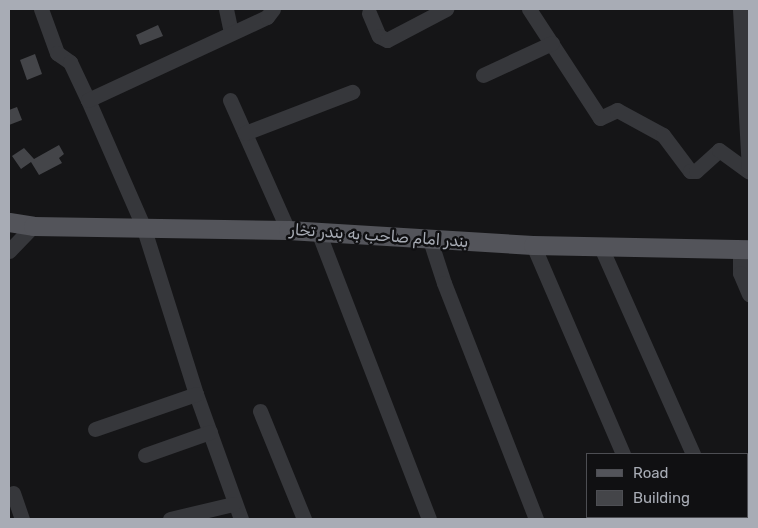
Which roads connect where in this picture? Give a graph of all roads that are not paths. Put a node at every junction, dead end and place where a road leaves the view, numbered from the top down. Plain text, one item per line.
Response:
1 (41, 9) edge
2 (226, 9) edge
3 (272, 9) edge
4 (446, 9) edge
5 (529, 9) edge
6 (740, 9) edge
7 (369, 13) dead end
8 (231, 32) junction
9 (746, 42) edge
10 (552, 43) junction
11 (483, 75) dead end
12 (352, 92) dead end
13 (88, 100) junction
14 (230, 100) dead end
15 (245, 133) junction
16 (749, 170) edge
17 (9, 222) edge
18 (33, 226) junction
19 (143, 226) junction
20 (288, 230) junction
21 (319, 234) junction
22 (430, 240) junction
23 (600, 245) junction
24 (534, 246) junction
25 (744, 249) edge
26 (9, 251) edge
27 (749, 294) edge
28 (196, 394) junction
29 (260, 411) dead end
30 (96, 429) dead end
31 (210, 432) junction
32 (623, 453) edge
33 (693, 453) edge
34 (145, 456) dead end
35 (13, 493) dead end
36 (234, 504) junction
37 (22, 519) edge
38 (170, 519) edge
39 (241, 519) edge
40 (304, 519) edge
41 (429, 519) edge
42 (536, 519) edge

1 - 13 street
2 - 8 street
3 - 8 street
4 - 7 street
5 - 10 street
6 - 9 street
8 - 13 street
9 - 16 street
10 - 11 street
10 - 16 street
12 - 15 street
13 - 19 street
14 - 15 street
15 - 20 street
17 - 18 main road, بندر امام صاحب به بندر تخار
18 - 19 main road, بندر امام صاحب به بندر تخار
18 - 26 street
19 - 20 main road, بندر امام صاحب به بندر تخار
19 - 28 street
20 - 21 main road, بندر امام صاحب به بندر تخار
21 - 22 main road, بندر امام صاحب به بندر تخار
21 - 41 street
22 - 24 main road, بندر امام صاحب به بندر تخار
22 - 42 street
23 - 24 main road, بندر امام صاحب به بندر تخار
23 - 25 main road, بندر امام صاحب به بندر تخار
23 - 33 street
24 - 32 street
25 - 27 street
28 - 30 street
28 - 31 street
29 - 40 street
31 - 34 street
31 - 36 street
35 - 37 street
36 - 38 street
36 - 39 street

